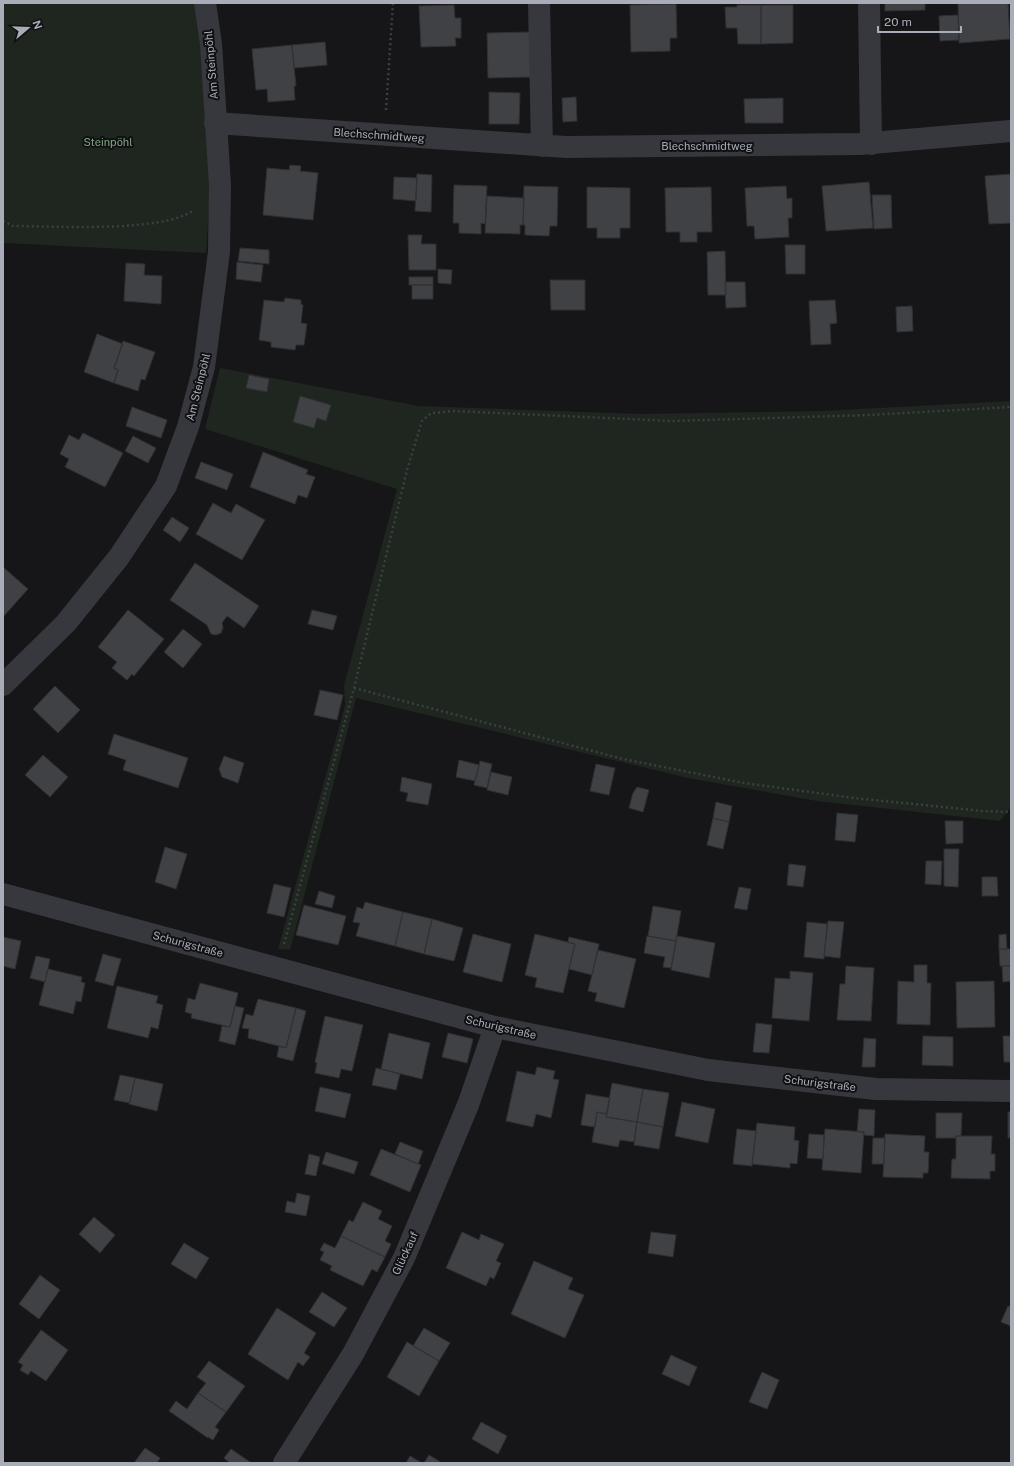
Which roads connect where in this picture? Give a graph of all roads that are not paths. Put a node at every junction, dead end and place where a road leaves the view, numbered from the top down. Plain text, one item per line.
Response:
1 (205, 3) edge
2 (539, 3) edge
3 (869, 3) edge
4 (215, 124) junction
5 (1011, 131) edge
6 (871, 144) junction
7 (542, 146) junction
8 (3, 685) edge
9 (3, 894) edge
10 (495, 1027) junction
11 (1011, 1091) edge
12 (284, 1463) edge

1 - 4 street, Am Steinpöhl
2 - 7 street
3 - 6 street
4 - 7 street, Blechschmidtweg
4 - 8 street, Am Steinpöhl
5 - 6 street, Blechschmidtweg
6 - 7 street, Blechschmidtweg
9 - 10 street, Schurigstraße
10 - 11 street, Schurigstraße
10 - 12 street, Glückauf

